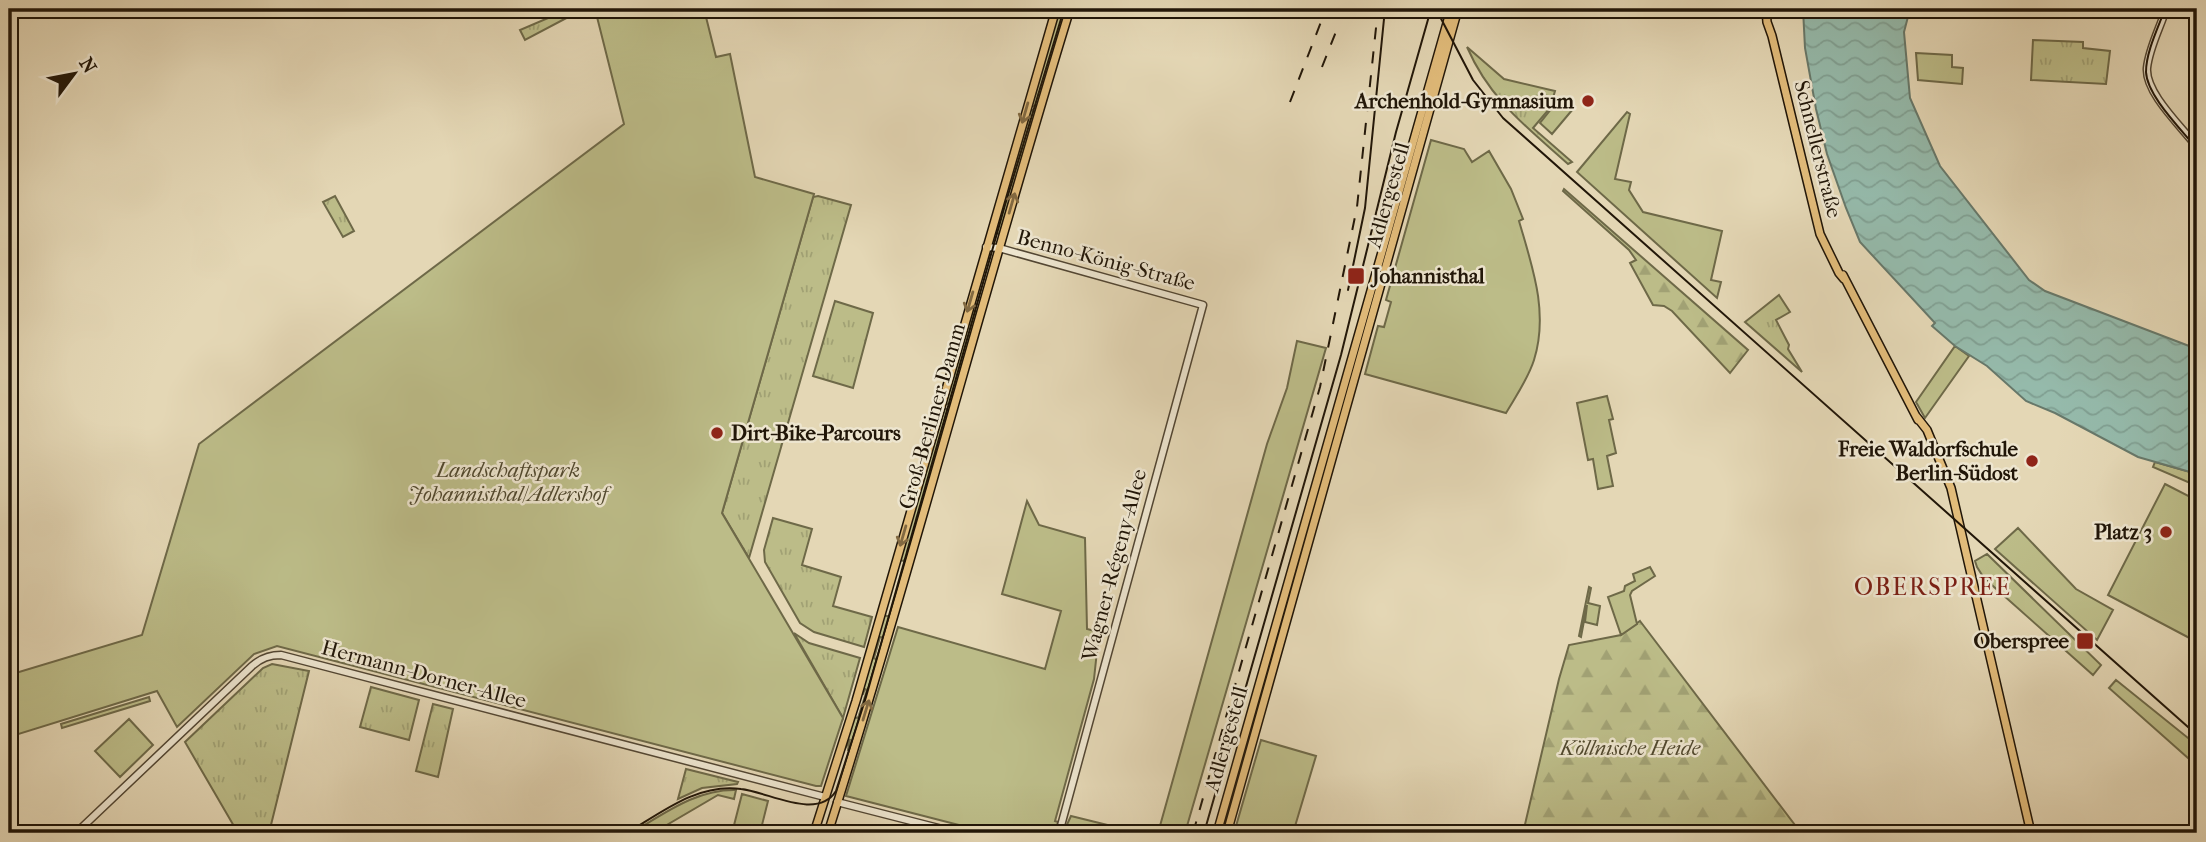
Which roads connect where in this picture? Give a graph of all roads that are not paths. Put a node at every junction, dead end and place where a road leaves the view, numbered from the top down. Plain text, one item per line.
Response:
1 (1056, 9) edge
2 (1070, 9) edge
3 (1455, 9) edge
4 (2166, 9) edge
5 (1766, 10) edge
6 (2197, 147) edge
7 (986, 247) junction
8 (999, 248) junction
9 (1203, 305) joint
10 (1271, 655) junction
11 (825, 797) junction
12 (837, 802) junction
13 (76, 833) edge
14 (814, 833) edge
15 (828, 833) edge
16 (958, 833) edge
17 (1059, 833) edge
18 (1217, 833) edge
19 (1227, 833) edge
20 (2031, 833) edge

1 -> 7 main road, Groß-Berliner Damm
8 -> 2 main road, Groß-Berliner Damm
3 - 10 main road, Adlergestell
4 - 6 street
5 - 20 main road, Schnellerstraße
7 - 8 street, Benno-König-Straße
7 -> 11 main road, Groß-Berliner Damm
8 - 9 street, Benno-König-Straße
12 -> 8 main road, Groß-Berliner Damm
9 - 17 street, Wagner-Régeny-Allee
10 - 18 main road, Adlergestell
10 - 19 main road, Adlergestell
11 - 12 main road
11 - 13 street, Hermann-Dorner-Allee
11 - 14 main road, Groß-Berliner Damm
12 - 15 main road, Groß-Berliner Damm
12 - 16 street

